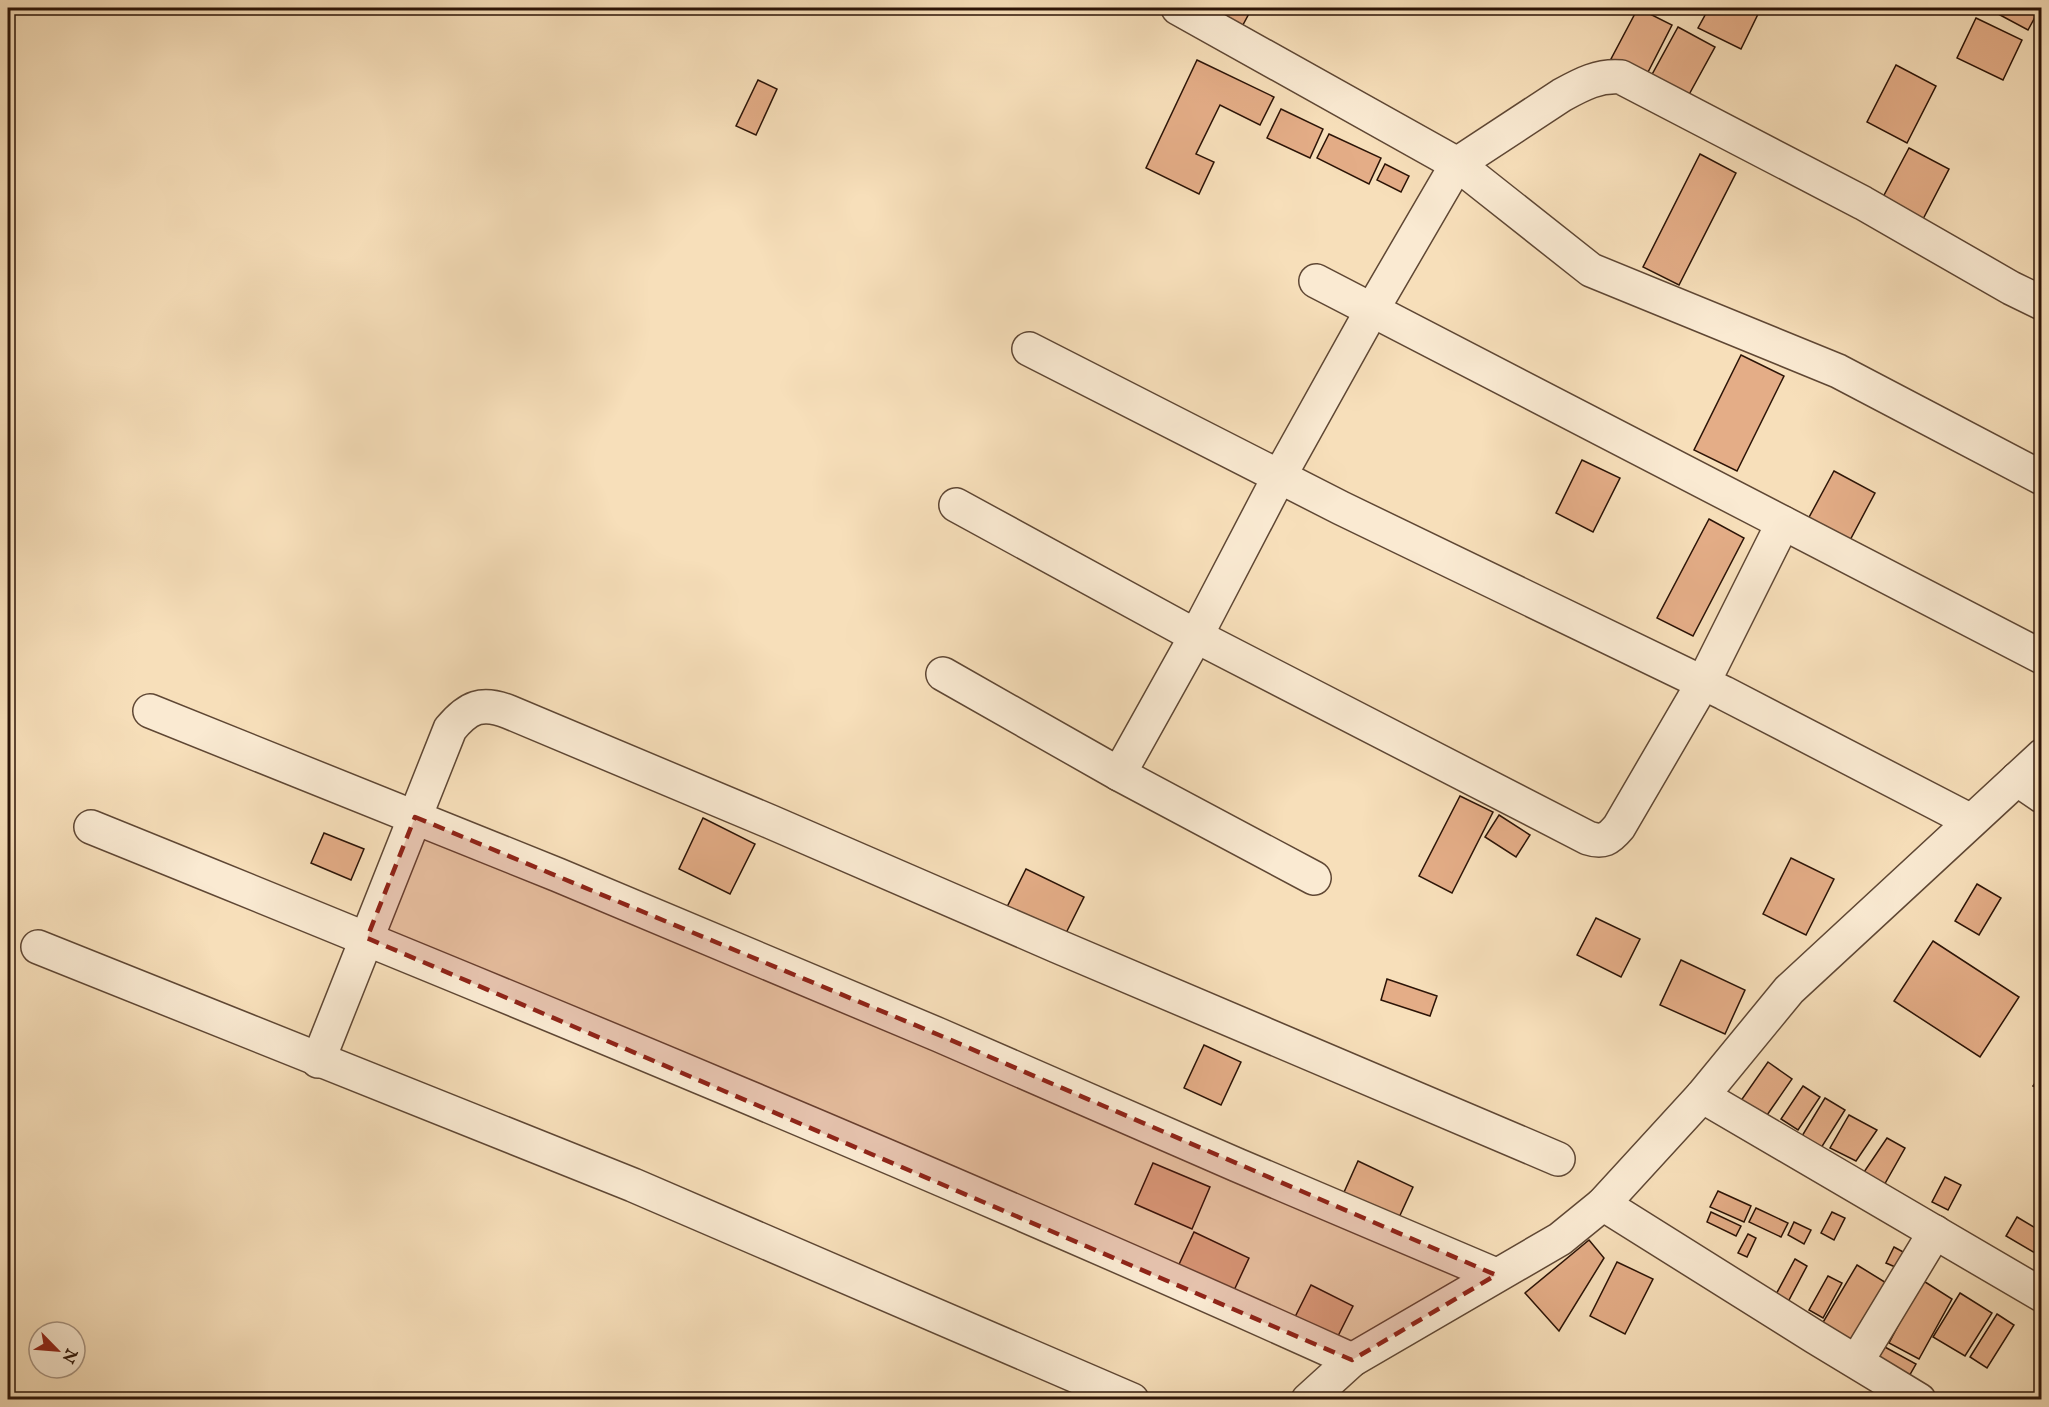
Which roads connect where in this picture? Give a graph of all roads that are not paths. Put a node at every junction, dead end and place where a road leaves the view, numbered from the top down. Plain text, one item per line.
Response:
1 (1178, 8) edge
2 (1457, 164) junction
3 (1316, 281) dead end
4 (2042, 303) edge
5 (1372, 310) junction
6 (1029, 349) dead end
7 (1279, 477) junction
8 (2042, 478) edge
9 (956, 505) dead end
10 (1783, 523) junction
11 (1196, 636) junction
12 (2042, 657) edge
13 (943, 674) dead end
14 (1703, 683) junction
15 (150, 711) dead end
16 (2042, 756) edge
17 (1119, 774) junction
18 (2030, 787) edge
19 (415, 817) junction
20 (1971, 821) junction
21 (91, 827) dead end
22 (1314, 878) dead end
23 (367, 938) junction
24 (38, 947) dead end
25 (318, 1061) junction
26 (1702, 1096) junction
27 (1558, 1159) dead end
28 (1604, 1204) junction
29 (1935, 1232) junction
30 (1496, 1275) junction
31 (2042, 1295) edge
32 (1352, 1360) junction
33 (1857, 1362) junction
34 (1132, 1400) edge
35 (1308, 1400) edge
36 (1919, 1400) edge

1 - 2 street
2 - 4 street
2 - 5 street
2 - 8 street
3 - 5 street
5 - 7 street
5 - 10 street
6 - 7 street
7 - 11 street
7 - 14 street
9 - 11 street
10 - 12 street
10 - 14 street
11 - 14 street
11 - 17 street
13 - 17 street
14 - 20 street
15 - 19 street
16 - 18 street
17 - 22 street
18 - 20 street
19 - 23 street
19 - 27 street
19 - 30 street
20 - 26 street
21 - 23 street
23 - 25 street
23 - 32 street
24 - 25 street
25 - 34 street
26 - 28 street
26 - 29 street
28 - 30 street
28 - 33 street
29 - 31 street
29 - 33 street
30 - 32 street
32 - 35 street
33 - 36 street

